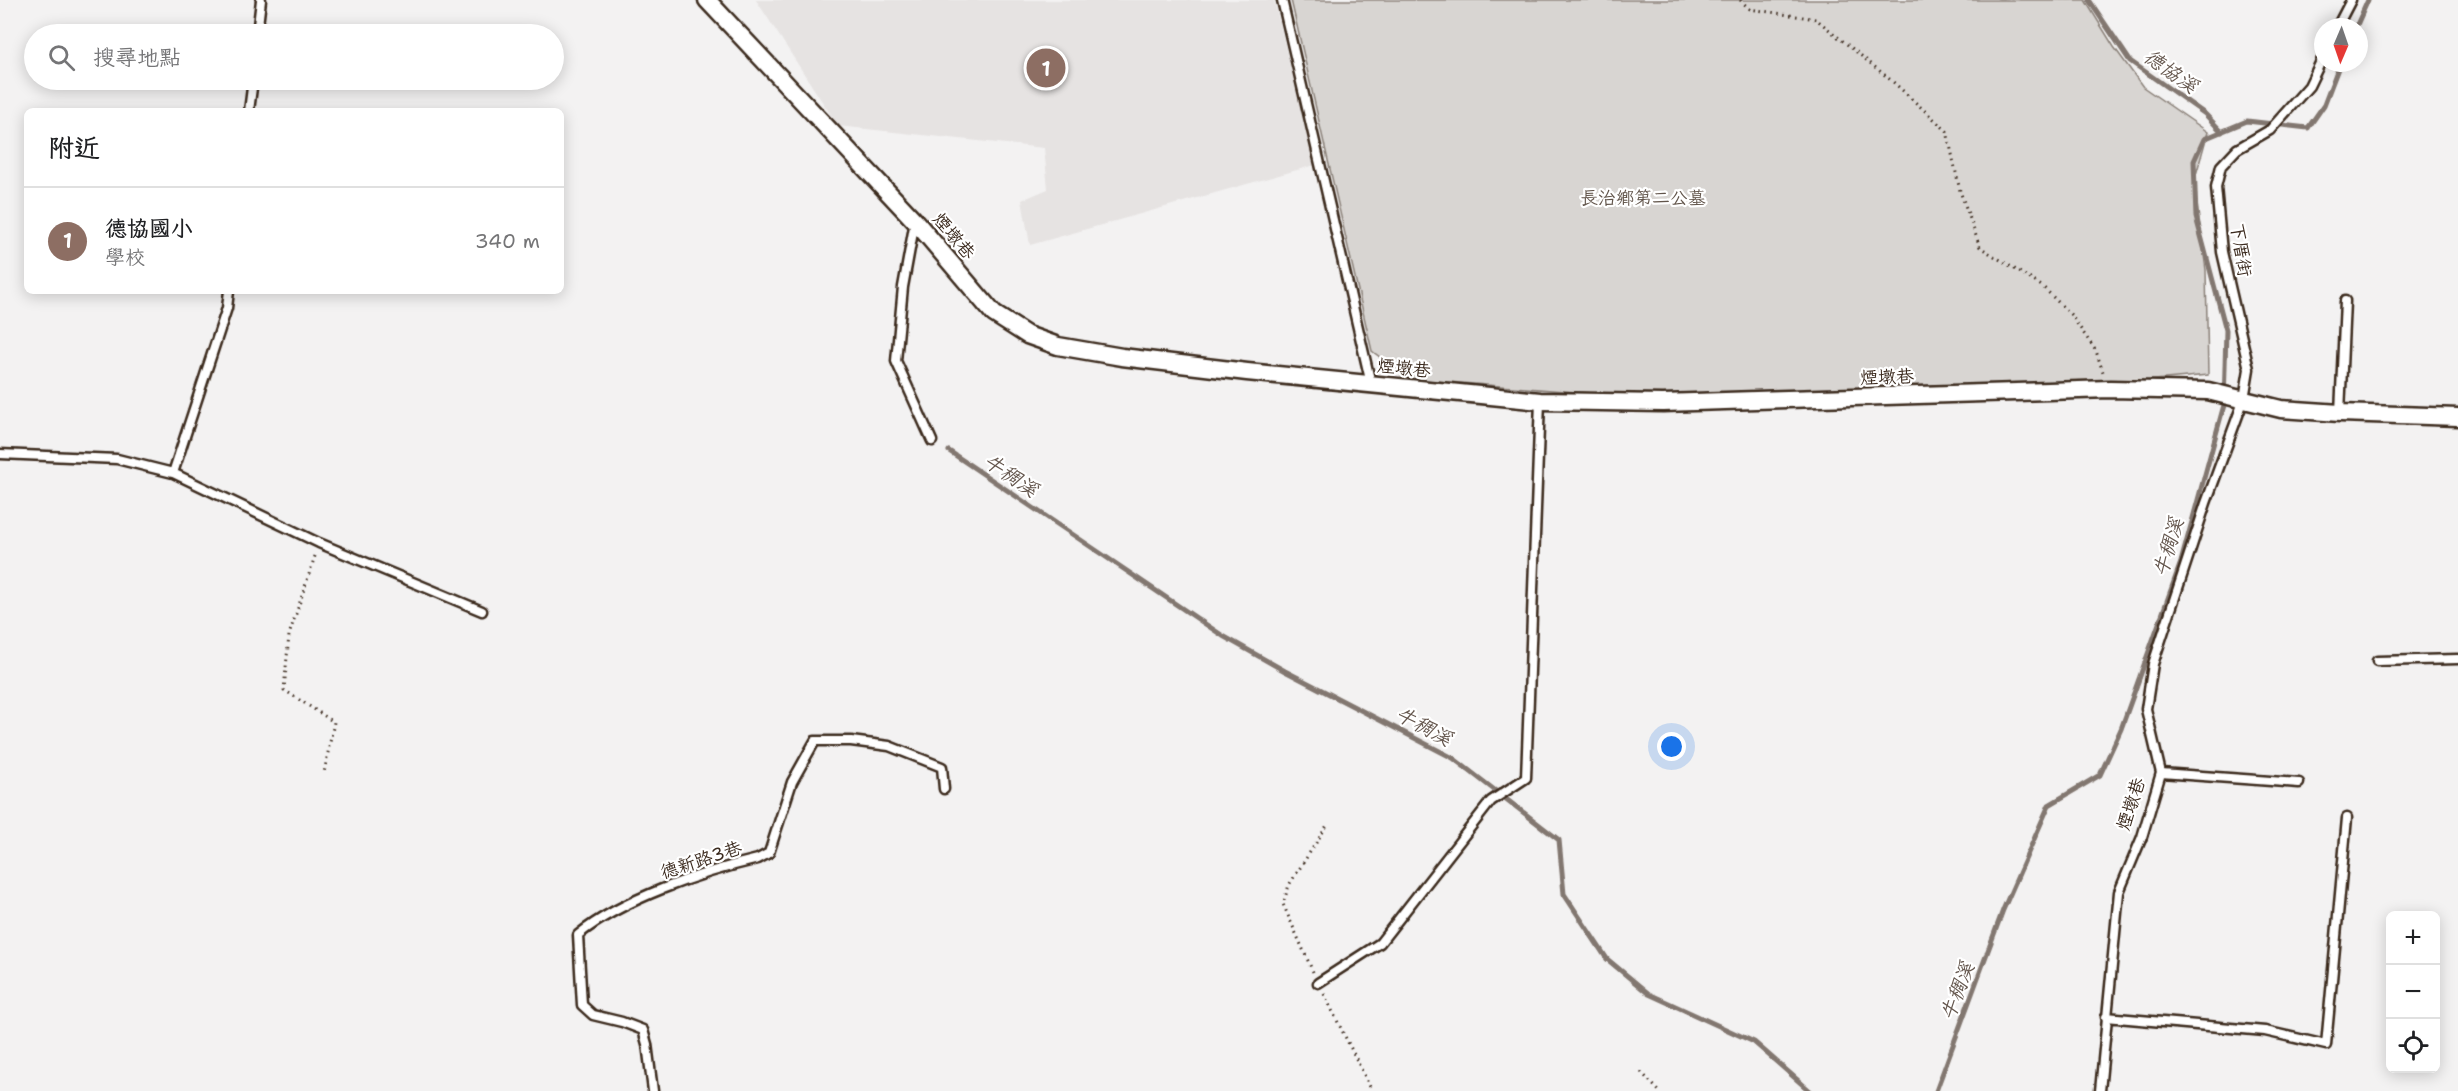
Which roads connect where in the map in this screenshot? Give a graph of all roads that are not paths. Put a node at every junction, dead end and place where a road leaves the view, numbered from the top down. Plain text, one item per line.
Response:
1 (261, 0) edge
2 (707, 0) edge
3 (1282, 0) edge
4 (2351, 0) edge
5 (2342, 18) edge
6 (258, 24) edge
7 (2316, 72) edge
8 (251, 90) edge
9 (249, 108) edge
10 (915, 221) junction
11 (229, 294) edge
12 (2345, 301) dead end
13 (1371, 384) junction
14 (2240, 398) junction
15 (1540, 401) junction
16 (2340, 413) junction
17 (2457, 413) edge
18 (932, 441) dead end
19 (0, 454) edge
20 (173, 473) junction
21 (482, 611) dead end
22 (2458, 659) edge
23 (2377, 661) dead end
24 (2162, 773) junction
25 (2299, 783) dead end
26 (944, 789) dead end
27 (2347, 818) dead end
28 (1318, 983) road end
29 (2106, 1017) junction
30 (653, 1091) edge
31 (2100, 1091) edge

1 - 6 lane
2 - 10 street, 煙墩巷
3 - 13 lane
4 - 5 lane
7 - 14 lane, 下厝街
8 - 9 lane
10 - 13 street, 煙墩巷
10 - 18 lane
11 - 20 lane
12 - 16 lane
13 - 15 street, 煙墩巷
14 - 15 street, 煙墩巷
14 - 16 street, 煙墩巷
14 - 24 lane, 煙墩巷
15 - 28 lane
16 - 17 street, 煙墩巷
19 - 20 lane
20 - 21 lane
22 - 23 lane
24 - 25 lane
24 - 29 lane, 煙墩巷
26 - 30 lane, 德新路3巷
27 - 29 lane
29 - 31 lane, 煙墩巷

